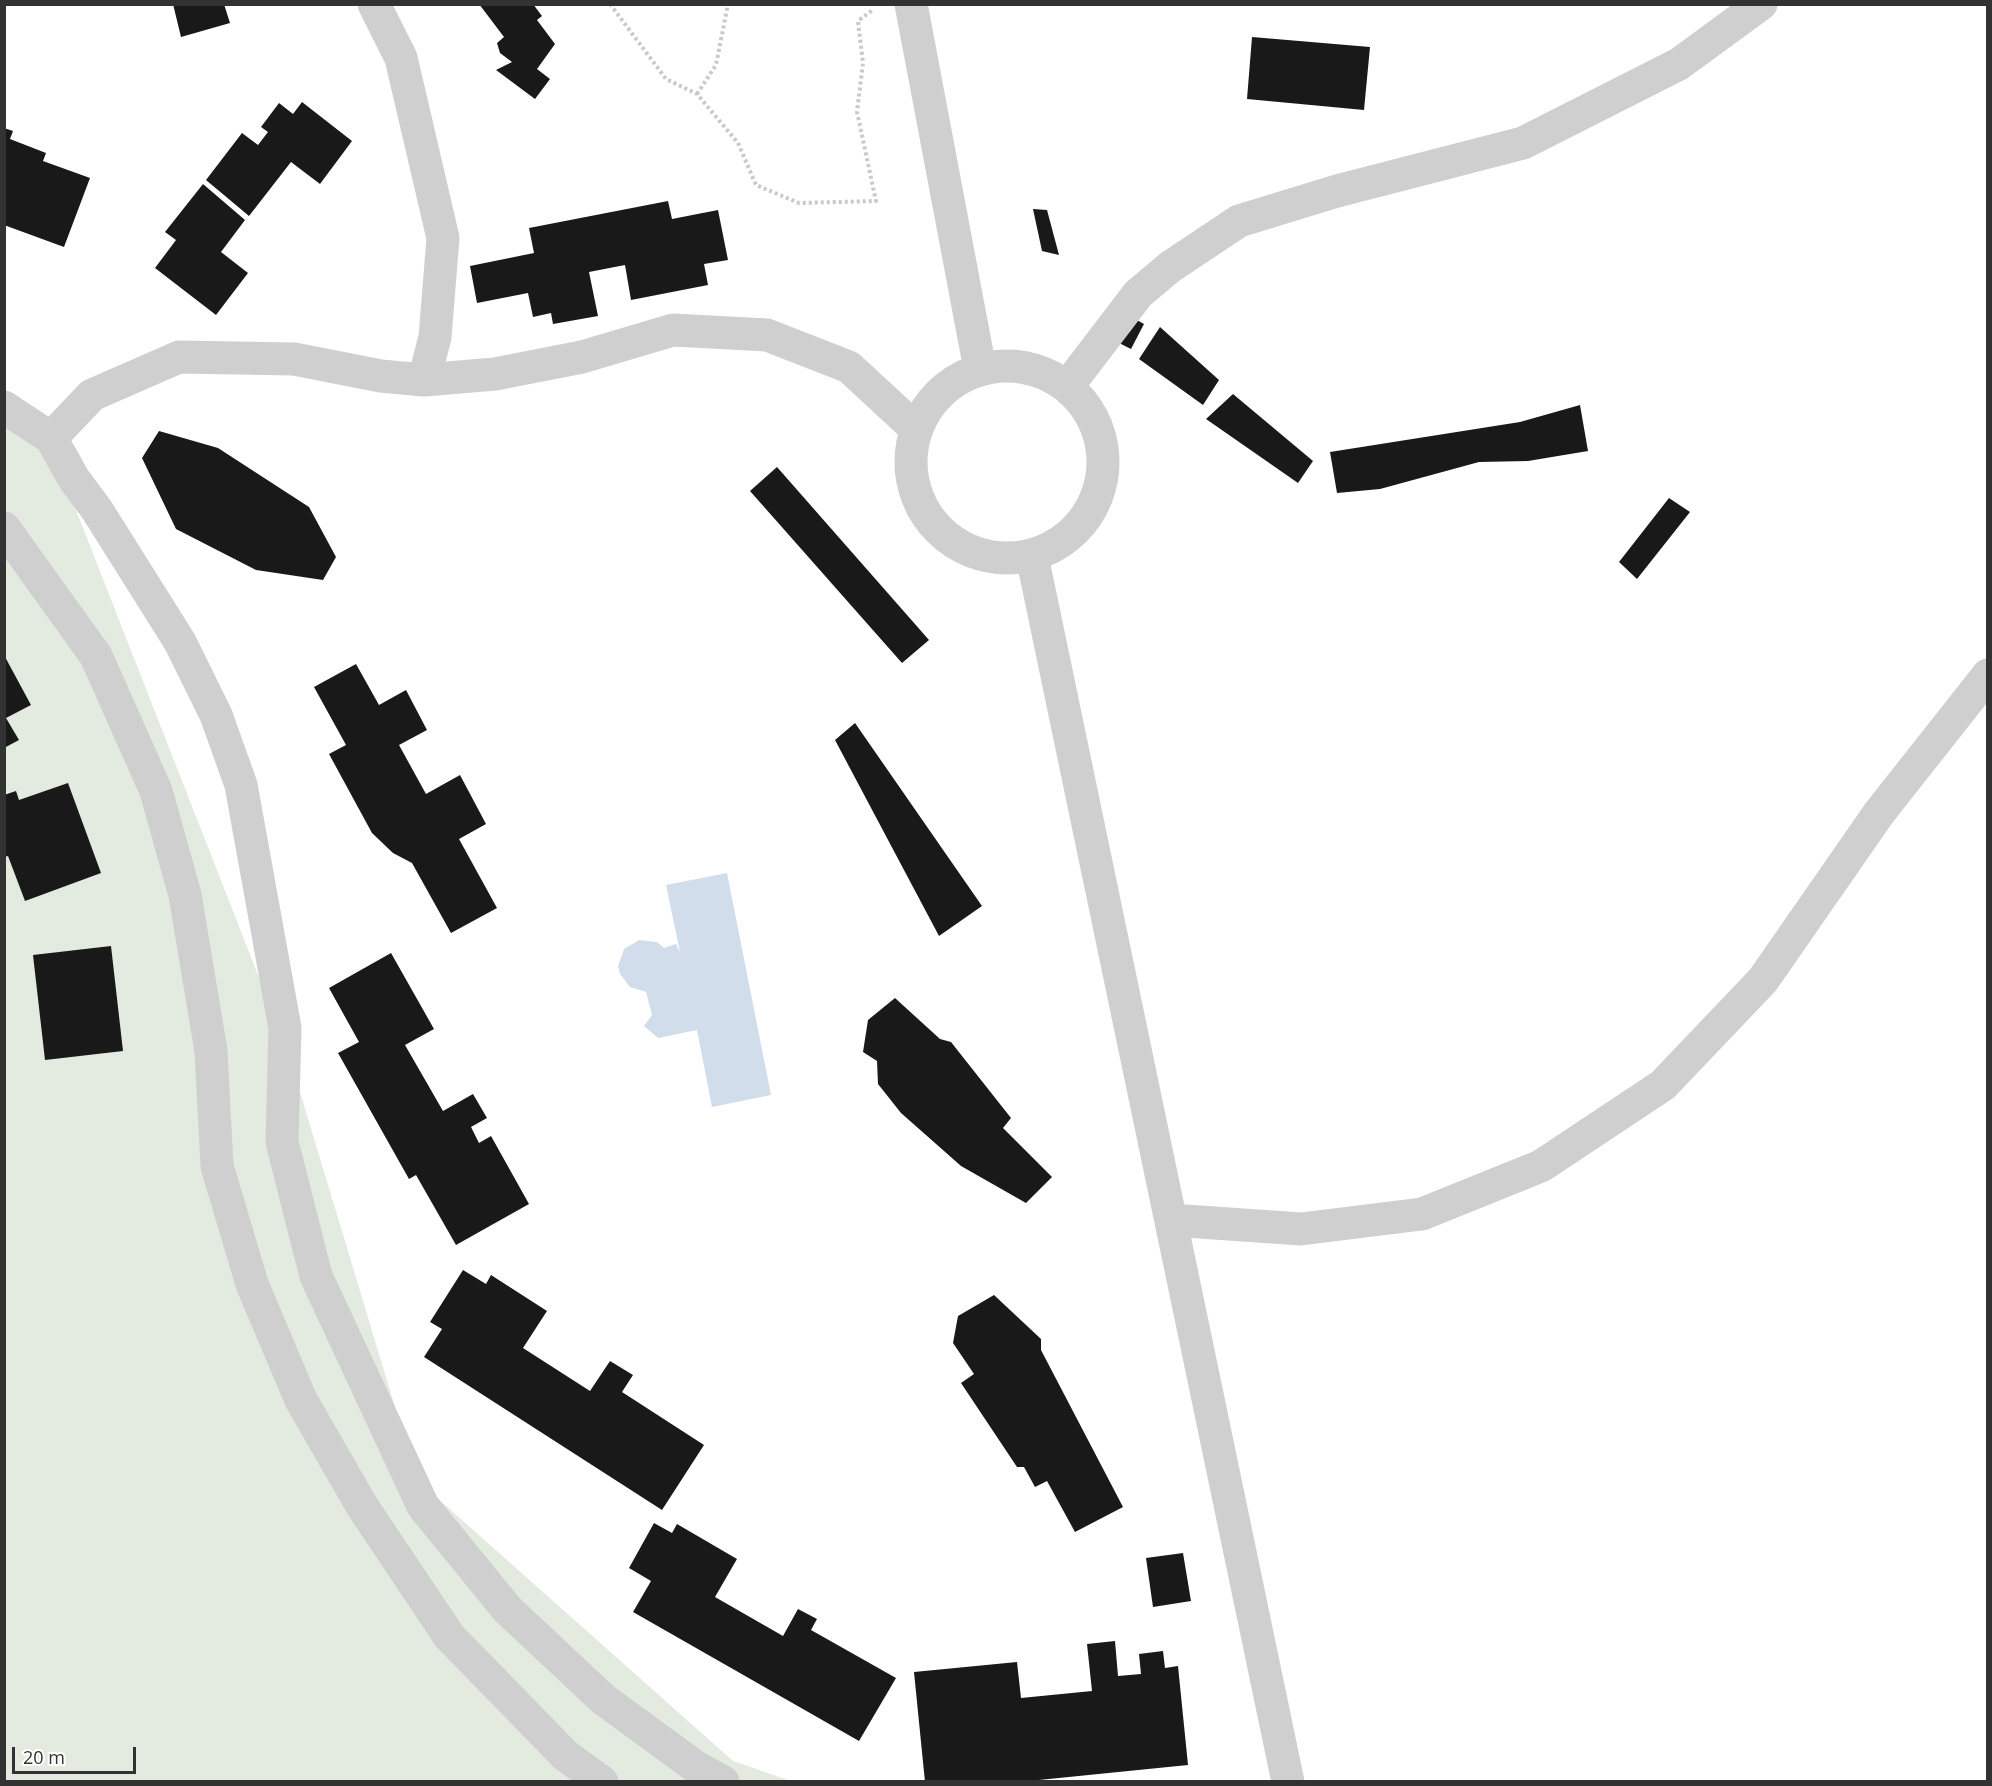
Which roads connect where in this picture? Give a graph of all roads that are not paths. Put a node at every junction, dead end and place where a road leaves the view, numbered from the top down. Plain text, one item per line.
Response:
1 (374, 4) edge
2 (911, 4) edge
3 (1761, 4) edge
4 (980, 369) junction
5 (424, 380) junction
6 (1067, 387) junction
7 (4, 407) edge
8 (915, 429) junction
9 (51, 438) junction
10 (4, 528) edge
11 (1032, 556) junction
12 (1988, 675) edge
13 (1171, 1220) junction
14 (602, 1782) edge
15 (723, 1782) edge
16 (1288, 1782) edge

1 - 5 street
2 - 4 street
3 - 6 street
4 - 6 street
4 - 8 street
5 - 8 street
5 - 9 street
6 - 11 street
7 - 9 street
8 - 11 street
9 - 15 street
10 - 14 street
11 - 13 street
12 - 13 street
13 - 16 street

